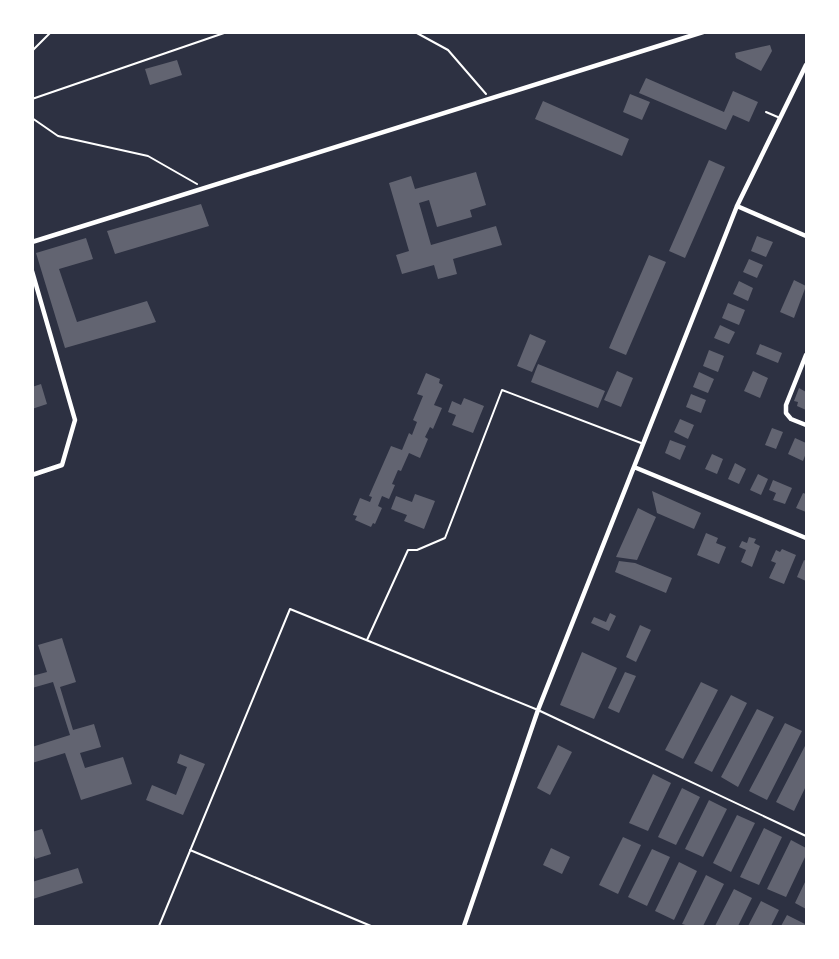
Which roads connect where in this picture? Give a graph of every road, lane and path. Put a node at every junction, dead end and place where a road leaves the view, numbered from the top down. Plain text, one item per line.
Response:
1 (51, 32) edge
2 (227, 32) edge
3 (415, 32) edge
4 (703, 32) edge
5 (32, 51) edge
6 (806, 65) edge
7 (486, 94) dead end
8 (32, 99) edge
9 (766, 112) dead end
10 (32, 118) edge
11 (780, 118) junction
12 (199, 185) dead end
13 (737, 206) junction
14 (806, 236) edge
15 (32, 242) edge
16 (32, 270) edge
17 (806, 355) edge
18 (806, 426) edge
19 (644, 444) junction
20 (634, 467) junction
21 (32, 475) edge
22 (806, 538) edge
23 (367, 640) junction
24 (538, 710) junction
25 (806, 836) edge
26 (190, 850) junction
27 (159, 926) edge
28 (371, 926) edge
29 (464, 926) edge

1 - 5 path
2 - 8 path
3 - 7 path
4 - 15 street
6 - 11 street
9 - 11 lane
10 - 12 path
11 - 13 street
13 - 14 street
13 - 19 street
16 - 21 street
17 - 18 street
19 - 20 street
19 - 23 lane
20 - 22 street
20 - 24 street
23 - 24 lane
23 - 26 lane
24 - 25 lane
24 - 29 street
26 - 27 lane
26 - 28 lane

